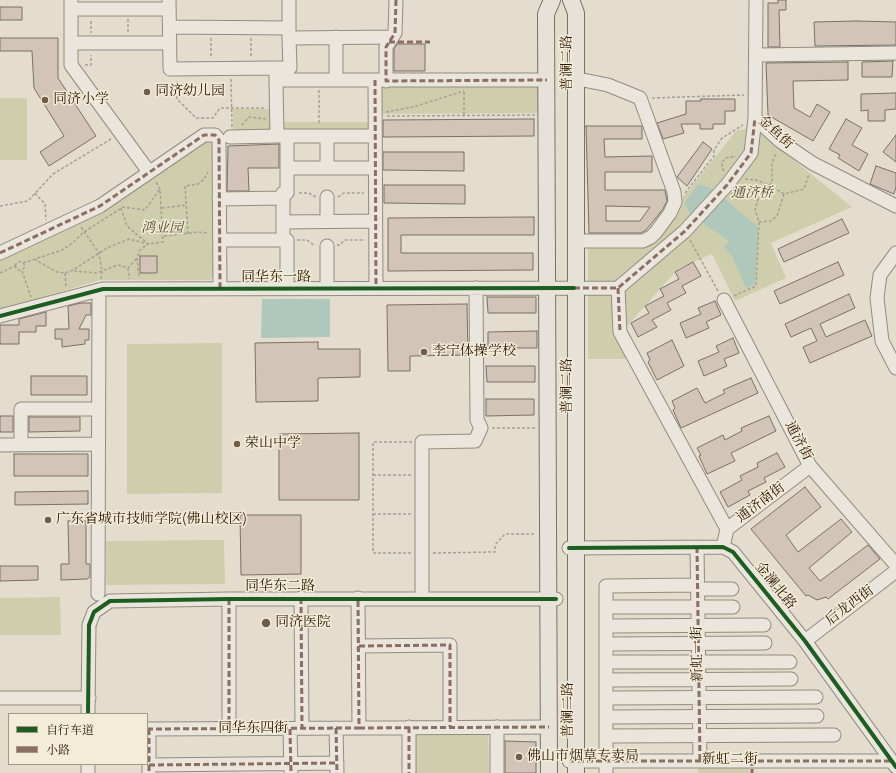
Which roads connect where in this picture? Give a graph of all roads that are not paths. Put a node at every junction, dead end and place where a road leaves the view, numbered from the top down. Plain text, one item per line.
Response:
1 (289, 0) edge
2 (396, 0) edge
3 (552, 0) edge
4 (556, 0) edge
5 (570, 0) edge
6 (756, 0) edge
7 (169, 4) edge
8 (71, 5) edge
9 (170, 28) junction
10 (289, 33) junction
11 (336, 37) junction
12 (392, 37) junction
13 (71, 43) junction
14 (170, 43) junction
15 (896, 53) edge
16 (757, 55) junction
17 (276, 74) junction
18 (290, 74) junction
19 (571, 78) junction
20 (336, 80) junction
21 (380, 80) junction
22 (547, 80) junction
23 (755, 118) junction
24 (231, 135) road end
25 (282, 136) junction
26 (323, 136) junction
27 (374, 136) junction
28 (287, 168) junction
29 (327, 168) junction
30 (375, 168) junction
31 (152, 177) junction
32 (327, 197) dead end
33 (283, 198) junction
34 (219, 199) junction
35 (895, 207) edge
36 (327, 221) junction
37 (375, 221) junction
38 (283, 222) junction
39 (219, 236) road end
40 (283, 240) junction
41 (575, 241) junction
42 (327, 246) dead end
43 (0, 253) edge
44 (896, 253) edge
45 (287, 288) junction
46 (327, 288) junction
47 (376, 288) junction
48 (476, 288) junction
49 (561, 288) junction
50 (618, 288) junction
51 (220, 289) junction
52 (99, 298) dead end
53 (724, 300) road end
54 (0, 316) edge
55 (896, 368) edge
56 (98, 409) junction
57 (98, 444) junction
58 (0, 445) edge
59 (21, 445) junction
60 (810, 466) junction
61 (727, 529) junction
62 (697, 547) junction
63 (723, 547) junction
64 (572, 548) junction
65 (896, 566) edge
66 (896, 571) edge
67 (697, 587) junction
68 (732, 588) dead end
69 (98, 594) dead end
70 (301, 598) junction
71 (358, 598) junction
72 (422, 598) junction
73 (229, 599) junction
74 (553, 599) junction
75 (606, 607) junction
76 (697, 607) junction
77 (733, 607) dead end
78 (698, 625) junction
79 (764, 625) dead end
80 (606, 626) junction
81 (805, 641) junction
82 (764, 643) dead end
83 (606, 644) junction
84 (698, 644) junction
85 (359, 646) junction
86 (606, 662) junction
87 (698, 662) junction
88 (790, 662) dead end
89 (791, 679) dead end
90 (606, 680) junction
91 (699, 680) junction
92 (699, 697) junction
93 (816, 697) dead end
94 (0, 698) edge
95 (89, 698) junction
96 (606, 698) junction
97 (88, 713) edge
98 (817, 716) dead end
99 (606, 717) junction
100 (699, 717) junction
101 (450, 727) junction
102 (497, 727) junction
103 (549, 727) junction
104 (229, 728) junction
105 (296, 728) junction
106 (336, 728) junction
107 (359, 728) junction
108 (409, 728) junction
109 (148, 729) edge
110 (834, 735) dead end
111 (606, 736) junction
112 (700, 736) junction
113 (700, 760) junction
114 (894, 764) edge
115 (572, 767) edge
116 (606, 767) edge
117 (752, 767) edge
118 (337, 768) edge
119 (148, 769) edge
120 (203, 769) edge
121 (244, 769) edge
122 (290, 773) edge
123 (409, 773) edge
124 (497, 773) edge
125 (549, 773) edge
126 (557, 773) edge

1 - 10 street
2 - 12 street
3 - 22 main road
4 - 49 main road, 普澜二路
5 - 19 main road, 普澜二路
6 - 16 street, 金鱼街
7 - 8 street
7 - 9 street
8 - 13 street
9 - 10 street
9 - 14 street
10 - 11 street
10 - 18 street
11 - 12 street
11 - 20 street
12 - 21 street
13 - 14 street
13 - 31 street
14 - 17 street
15 - 16 street
16 - 23 street, 金鱼街
17 - 18 street
17 - 25 street
18 - 20 street
19 - 41 main road
19 - 41 street
19 - 49 main road, 普澜二路
20 - 21 street
21 - 22 street
21 - 27 street
22 - 49 main road
23 - 35 street, 金鱼街
23 - 50 street
24 - 25 street
25 - 26 street
25 - 28 street
26 - 27 street
26 - 29 street
27 - 30 street
28 - 29 street
28 - 33 street
29 - 30 street
30 - 37 street
31 - 34 street
31 - 43 street
32 - 36 street
33 - 34 street
33 - 38 street
34 - 51 street
36 - 37 street
36 - 38 street
37 - 47 street
38 - 40 street
39 - 40 street
40 - 45 street
41 - 49 main road
42 - 46 street
44 - 55 street
45 - 46 street, 同华东一路
45 - 51 street, 同华东一路
46 - 47 street, 同华东一路
47 - 48 street, 同华东一路
48 - 49 street, 同华东一路
48 - 72 street
49 - 50 street, 同华东一路
49 - 64 main road, 普澜二路
49 - 74 main road, 普澜二路
49 - 74 main road
50 - 61 street
51 - 54 street, 同华东一路
52 - 56 street
53 - 60 street, 通济街
56 - 57 street
56 - 59 street
57 - 59 street
57 - 69 street
58 - 59 street
60 - 61 street, 通济南街
60 - 65 street, 通济街
61 - 63 street, 通济南街
62 - 63 street
62 - 64 street
62 - 67 street, 新虹一街
63 - 81 street, 金澜北路
64 - 115 main road, 普澜二路
66 - 81 street, 后龙西街
67 - 68 street
67 - 75 street
67 - 76 street, 新虹一街
70 - 71 street, 同华东二路
70 - 73 street, 同华东二路
70 - 105 street
71 - 72 street, 同华东二路
71 - 85 street
72 - 74 street, 同华东二路
73 - 95 street, 同华东二路
73 - 104 street
74 - 103 main road
74 - 126 main road, 普澜二路
75 - 76 street
75 - 80 street
76 - 77 street
76 - 78 street, 新虹一街
78 - 79 street
78 - 80 street
78 - 84 street, 新虹一街
80 - 83 street
81 - 114 street, 金澜北路
82 - 84 street
83 - 84 street
83 - 86 street
84 - 87 street, 新虹一街
85 - 101 street
85 - 107 street
86 - 87 street
86 - 90 street
87 - 88 street
87 - 91 street, 新虹一街
89 - 91 street
90 - 91 street
90 - 96 street
91 - 92 street, 新虹一街
92 - 93 street
92 - 96 street
92 - 100 street, 新虹一街
94 - 95 street
95 - 97 street, 同华东二路
96 - 99 street
98 - 100 street
99 - 100 street
99 - 111 street
100 - 112 street, 新虹一街
101 - 102 street, 同华东四街
101 - 108 street, 同华东四街
102 - 103 street, 同华东四街
102 - 124 street
103 - 125 main road
104 - 105 street, 同华东四街
104 - 109 street, 同华东四街
105 - 106 street, 同华东四街
105 - 122 street
106 - 107 street, 同华东四街
106 - 118 street
107 - 108 street, 同华东四街
108 - 123 street
109 - 119 street
110 - 112 street
111 - 112 street
111 - 116 street
112 - 113 street, 新虹一街
113 - 116 street, 新虹二街
113 - 117 street, 新虹二街
114 - 117 street, 新虹二街
115 - 116 street, 新虹二街
118 - 121 street
119 - 120 street
120 - 121 street

